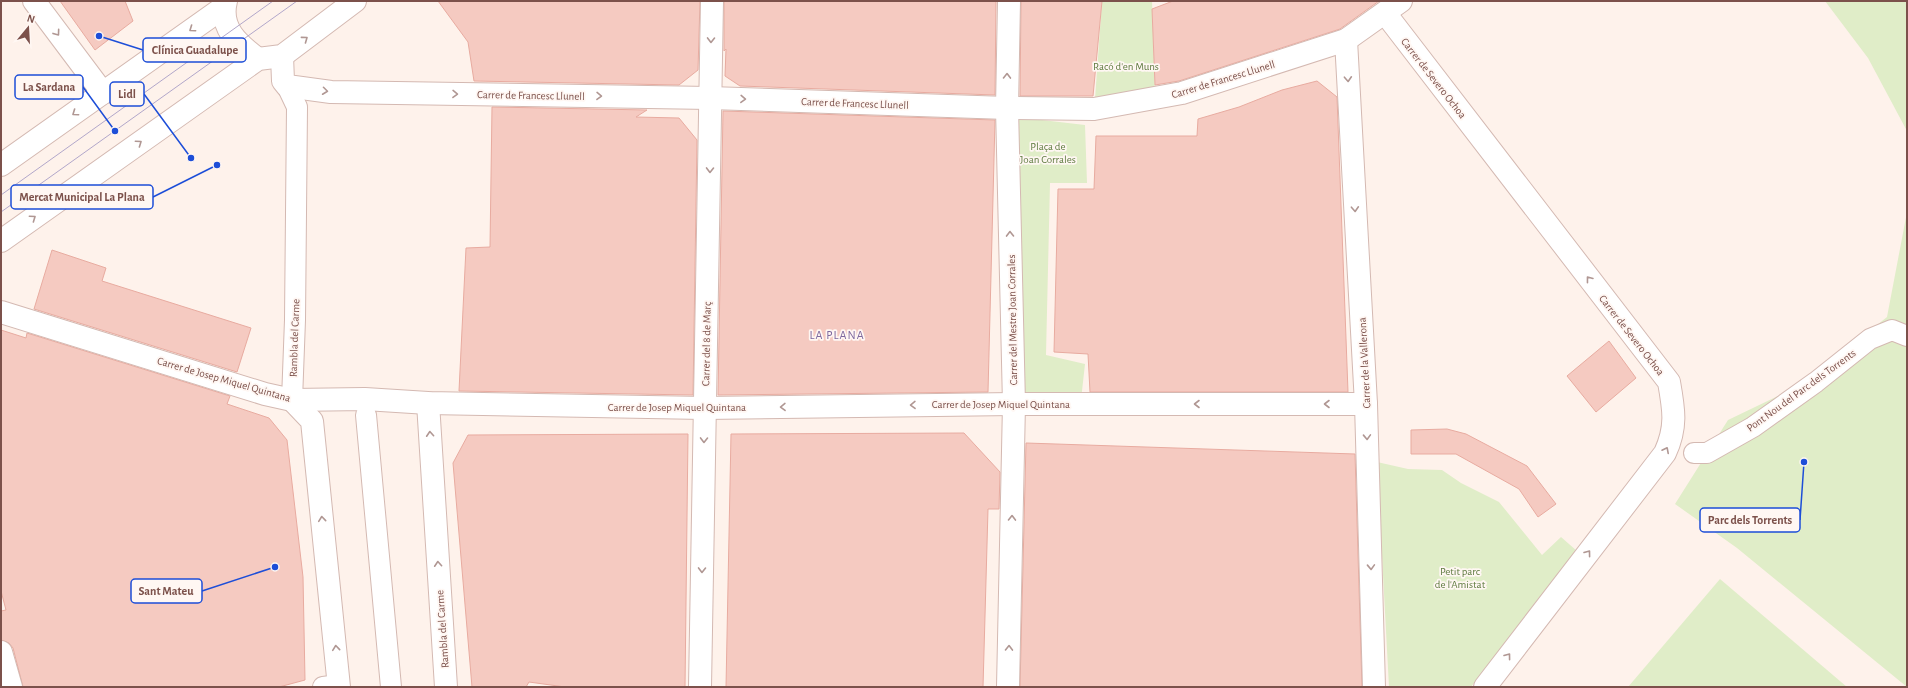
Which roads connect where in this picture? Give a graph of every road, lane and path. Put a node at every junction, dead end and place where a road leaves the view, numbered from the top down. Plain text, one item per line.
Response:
1 (34, 1) edge
2 (355, 1) edge
3 (712, 1) edge
4 (1009, 1) edge
5 (225, 4) edge
6 (1393, 7) edge
7 (1346, 40) junction
8 (282, 56) junction
9 (258, 59) junction
10 (287, 86) junction
11 (103, 93) junction
12 (710, 98) junction
13 (1007, 108) junction
14 (1, 165) edge
15 (1, 241) edge
16 (1, 312) edge
17 (1907, 336) edge
18 (292, 400) junction
19 (428, 403) junction
20 (1014, 404) junction
21 (1366, 404) junction
22 (704, 408) junction
23 (366, 415) dead end
24 (1694, 453) dead end
25 (1, 652) edge
26 (333, 686) edge
27 (11, 687) edge
28 (391, 687) edge
29 (446, 687) edge
30 (700, 687) edge
31 (1008, 687) edge
32 (1374, 687) edge
33 (1485, 687) edge

1 -> 11 street
8 -> 2 street
3 -> 12 street, Carrer del 8 de Març
13 -> 4 street, Carrer del Mestre Joan Corrales
5 - 9 street
5 -> 11 street
6 - 7 street, Carrer de Francesc Llunell
33 -> 6 street, Carrer de Severo Ochoa
7 - 13 street, Carrer de Francesc Llunell
7 -> 21 street, Carrer de la Vallerona
8 - 9 street
8 - 10 street, Rambla del Carme
15 -> 9 street
10 -> 12 street, Carrer de Francesc Llunell
10 - 18 street, Rambla del Carme
11 -> 14 street
12 -> 13 street, Carrer de Francesc Llunell
12 -> 22 street, Carrer del 8 de Març
20 -> 13 street, Carrer del Mestre Joan Corrales
16 - 18 street, Carrer de Josep Miquel Quintana
17 - 24 street, Pont Nou del Parc dels Torrents
18 - 19 street, Carrer de Josep Miquel Quintana
26 -> 18 street
19 - 22 street, Carrer de Josep Miquel Quintana
29 -> 19 street, Rambla del Carme
21 -> 20 street, Carrer de Josep Miquel Quintana
20 -> 22 street, Carrer de Josep Miquel Quintana
31 -> 20 street, Carrer del Mestre Joan Corrales
21 -> 32 street, Carrer de la Vallerona
22 -> 30 street, Carrer del 8 de Març
23 - 28 street
25 - 27 street

